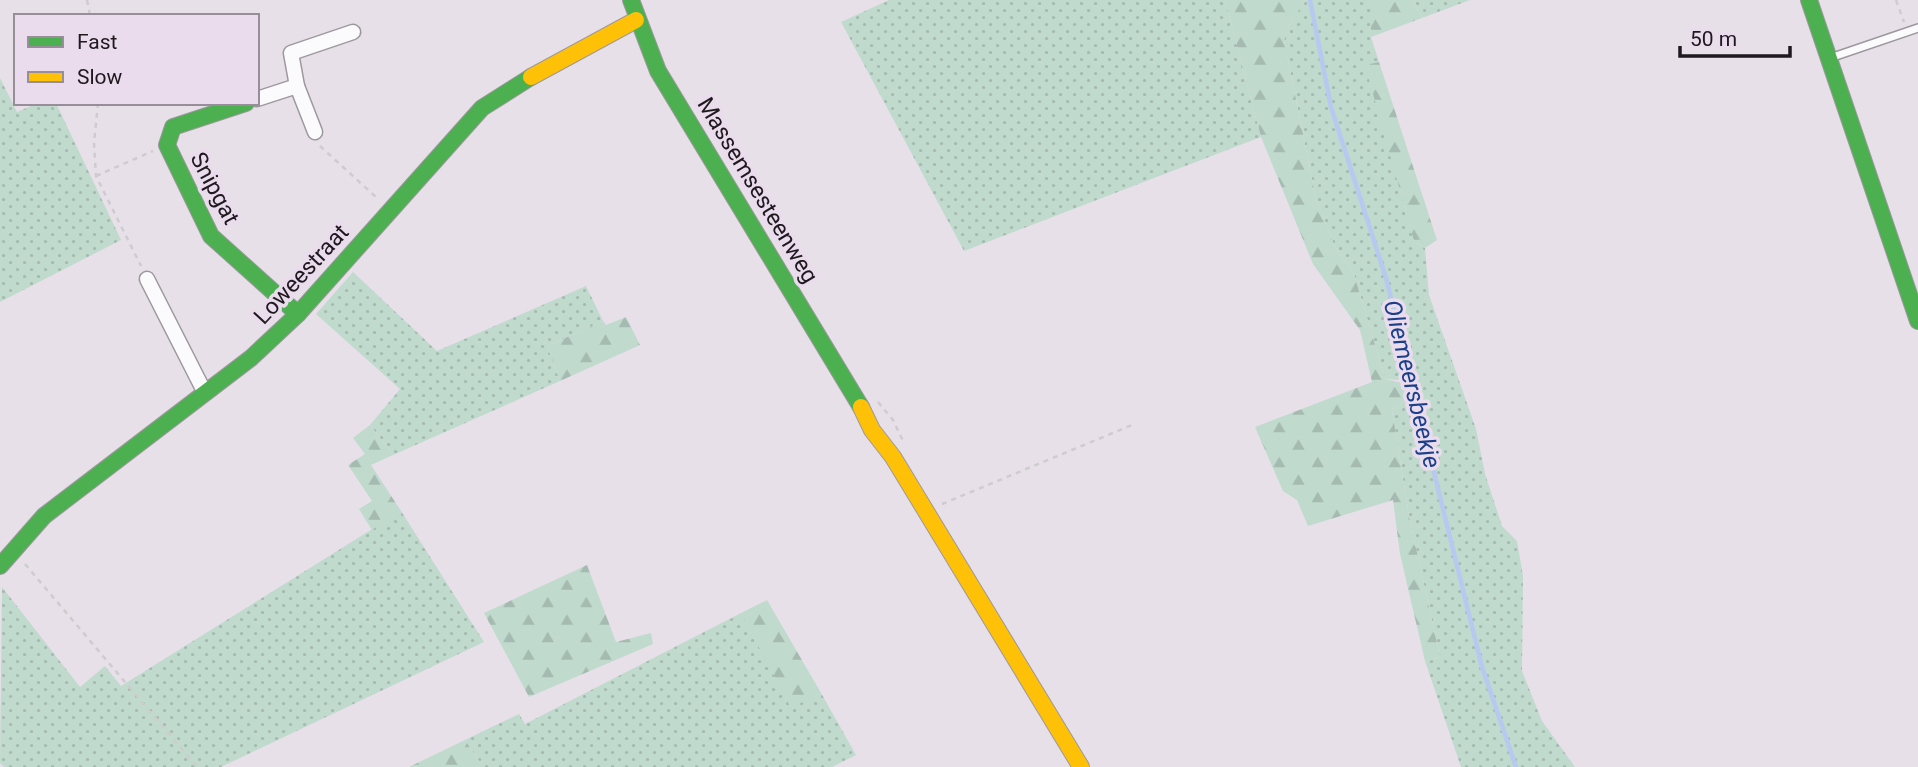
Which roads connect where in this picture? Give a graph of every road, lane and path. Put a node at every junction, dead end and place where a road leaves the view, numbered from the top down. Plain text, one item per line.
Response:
1 (631, 0) edge
2 (1809, 0) edge
3 (1896, 0) edge
4 (636, 20) junction
5 (1918, 28) edge
6 (352, 32) dead end
7 (1907, 32) junction
8 (1829, 59) junction
9 (297, 86) junction
10 (259, 98) edge
11 (98, 105) edge
12 (240, 105) edge
13 (315, 132) joint
14 (167, 145) junction
15 (96, 176) junction
16 (391, 209) junction
17 (147, 279) joint
18 (298, 314) junction
19 (1918, 321) edge
20 (205, 393) junction
21 (1132, 425) dead end
22 (926, 510) junction
23 (13, 551) junction
24 (0, 566) edge
25 (197, 767) edge
26 (1080, 767) edge

1 - 4 street, Massemsesteenweg
2 - 8 street
3 - 7 path
4 - 16 street, Loweestraat
4 - 22 street, Massemsesteenweg
5 - 7 lane
6 - 9 street
7 - 8 lane
8 - 19 street
9 - 10 street
9 - 13 street
11 - 15 path
12 - 14 street, Snipgat
13 - 16 path
14 - 15 path
14 - 18 street, Snipgat
15 - 17 path
16 - 18 street, Loweestraat
17 - 20 street
18 - 20 street, Loweestraat
20 - 23 street, Loweestraat
21 - 22 path
22 - 26 street, Massemsesteenweg
23 - 24 street, Loweestraat
23 - 25 path

